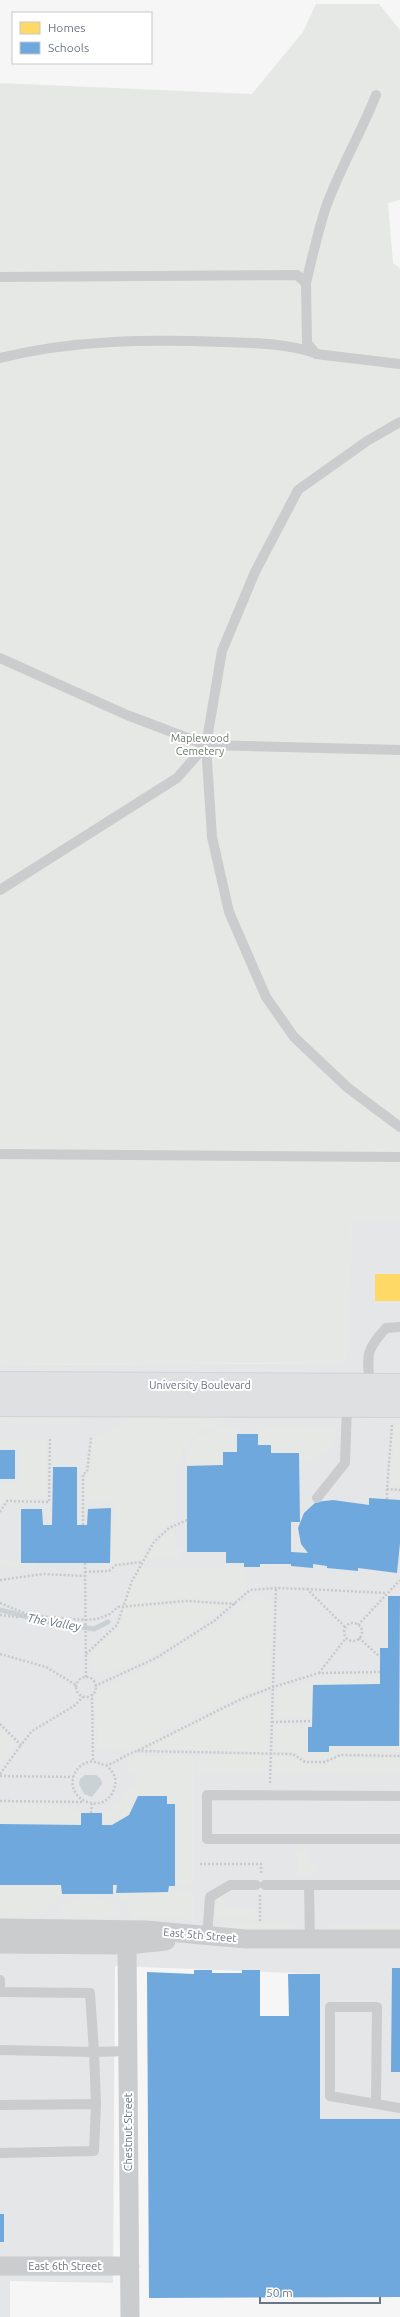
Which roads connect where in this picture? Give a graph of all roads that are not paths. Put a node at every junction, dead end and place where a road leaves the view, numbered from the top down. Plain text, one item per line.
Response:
1 (376, 95) dead end
2 (0, 277) edge
3 (306, 284) junction
4 (316, 354) junction
5 (0, 358) edge
6 (400, 364) edge
7 (400, 422) edge
8 (0, 658) edge
9 (206, 745) junction
10 (400, 750) edge
11 (0, 890) edge
12 (400, 1127) edge
13 (0, 1154) edge
14 (400, 1157) edge
15 (400, 1327) edge
16 (0, 1383) edge
17 (400, 1385) edge
18 (371, 1395) junction
19 (0, 1405) edge
20 (347, 1406) junction
21 (396, 1412) edge
22 (317, 1498) dead end
23 (400, 1796) edge
24 (400, 1839) edge
25 (309, 1885) junction
26 (400, 1885) edge
27 (0, 1928) edge
28 (146, 1930) junction
29 (206, 1936) junction
30 (310, 1939) junction
31 (400, 1939) edge
32 (0, 1944) edge
33 (127, 1946) junction
34 (0, 1980) edge
35 (0, 1992) edge
36 (0, 2050) edge
37 (128, 2051) junction
38 (94, 2052) junction
39 (376, 2102) junction
40 (96, 2104) junction
41 (0, 2105) edge
42 (400, 2108) edge
43 (1, 2153) dead end
44 (0, 2266) edge
45 (130, 2266) junction
46 (130, 2317) edge

1 - 3 lane
2 - 3 lane
3 - 4 lane
4 - 5 lane
4 - 6 lane
7 - 9 lane
8 - 9 lane
9 - 10 lane
9 - 11 lane
9 - 12 lane
13 - 14 lane
15 - 18 lane
16 - 18 main road, University Boulevard
17 - 18 main road, University Boulevard
18 - 20 main road, University Boulevard
18 - 21 main road, University Boulevard
19 - 20 main road, University Boulevard
20 - 22 lane
23 - 24 lane
25 - 26 lane
25 - 29 lane
25 - 30 lane
27 - 28 street, East 5th Street
28 - 29 street, East 5th Street
28 - 33 lane
29 - 30 street, East 5th Street
29 - 33 street
30 - 31 street, East 5th Street
32 - 33 street
33 - 37 street, Chestnut Street
34 - 35 lane
35 - 38 lane
36 - 38 lane
37 - 38 lane
37 - 45 street, Chestnut Street
38 - 40 lane
39 - 39 lane
39 - 42 lane
40 - 41 lane
40 - 43 lane
44 - 45 street, East 6th Street
45 - 46 street, Chestnut Street

